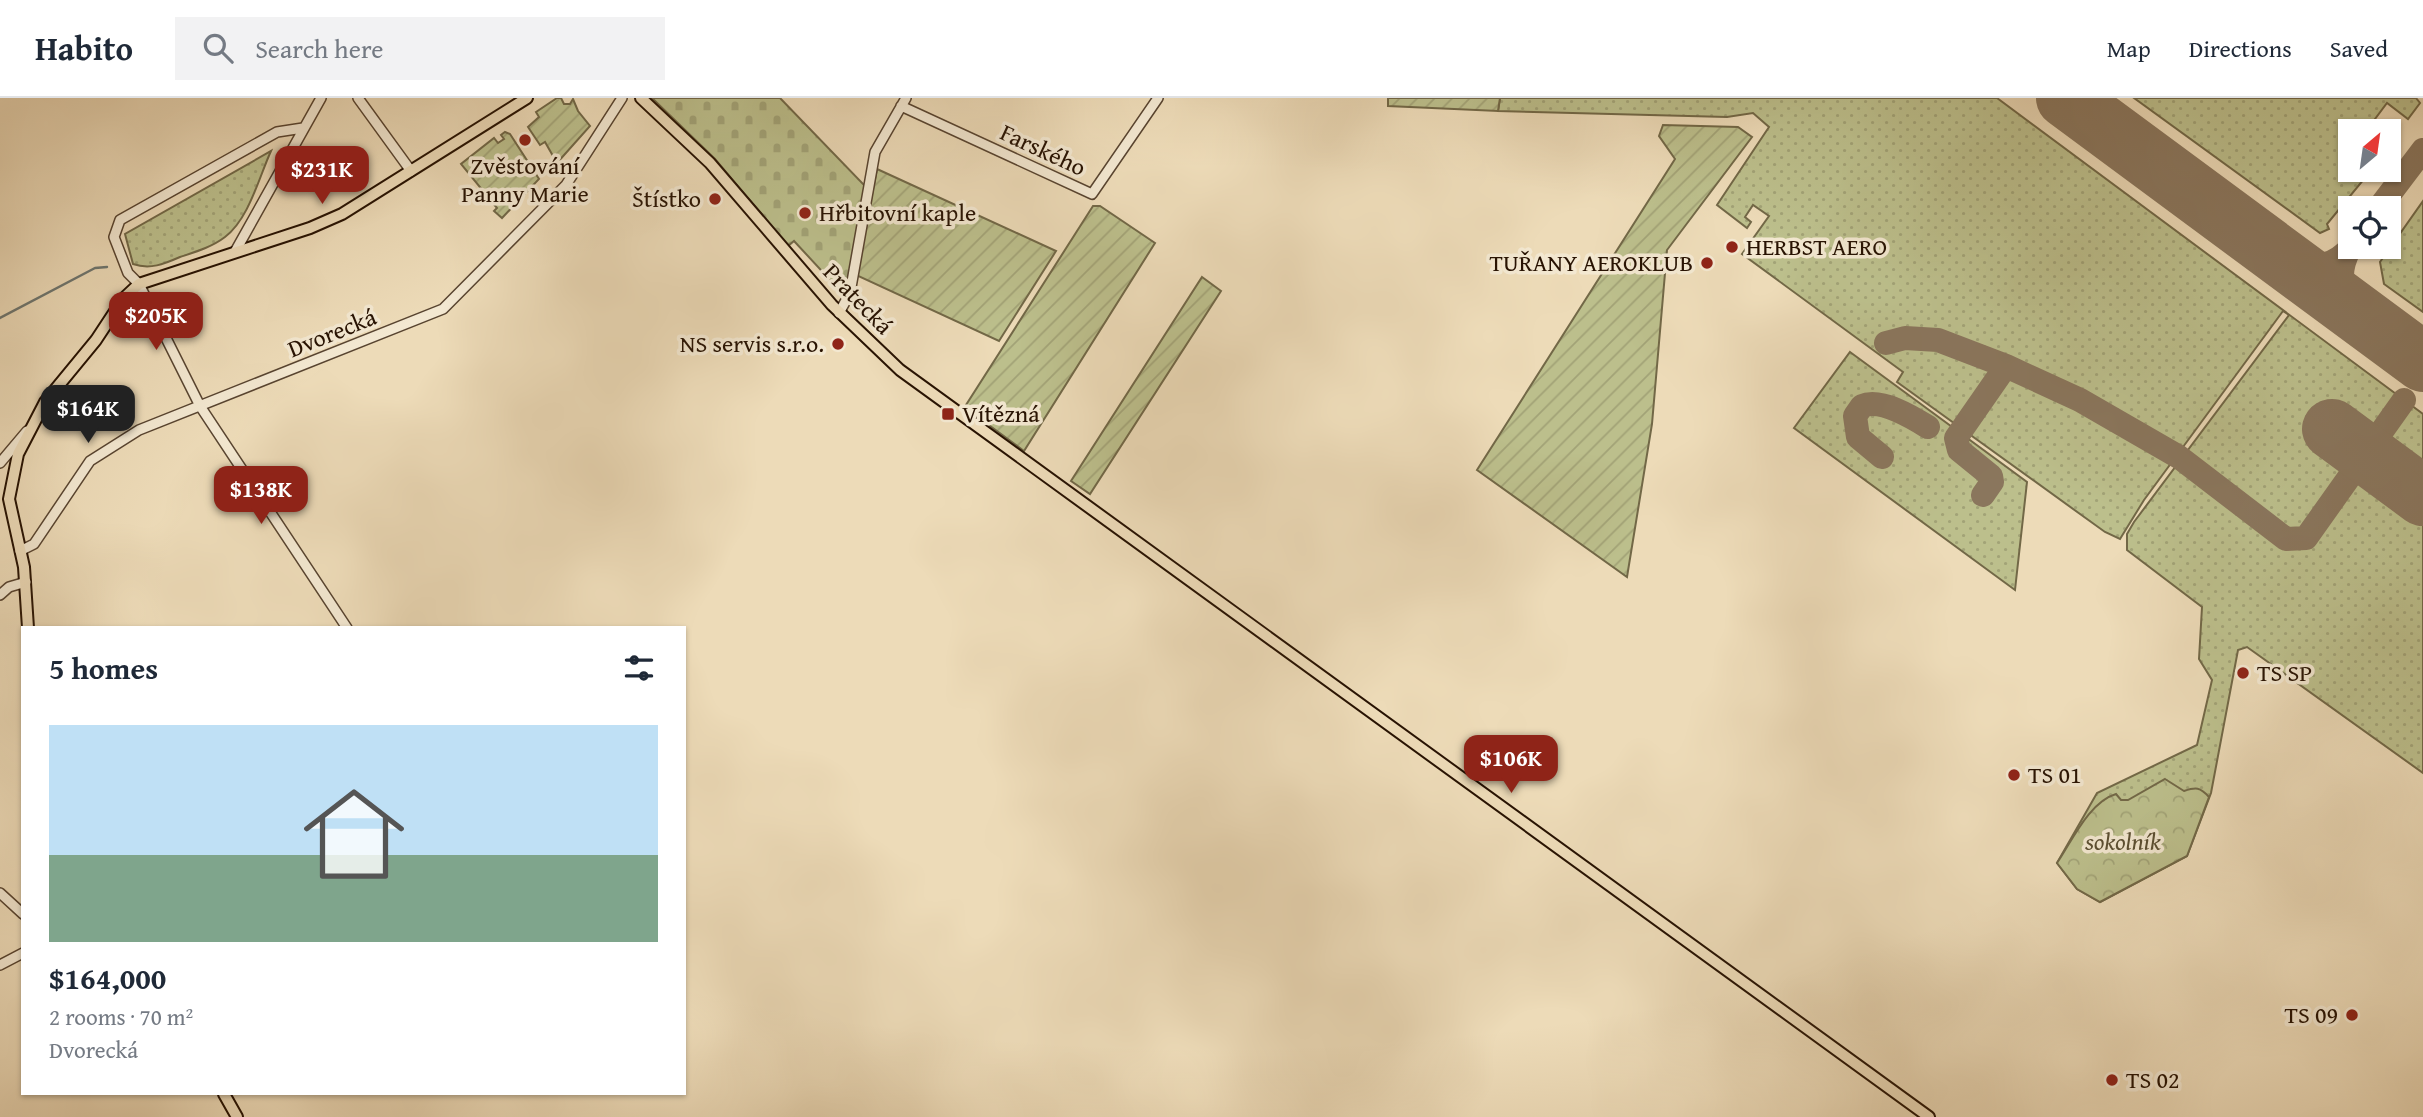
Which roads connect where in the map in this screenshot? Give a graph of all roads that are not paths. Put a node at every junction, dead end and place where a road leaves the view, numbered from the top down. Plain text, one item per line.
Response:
1 (321, 98) edge
2 (358, 98) edge
3 (516, 98) edge
4 (527, 98) edge
5 (622, 98) edge
6 (641, 98) edge
7 (1158, 98) edge
8 (904, 102) edge
9 (505, 112) junction
10 (303, 128) junction
11 (411, 171) junction
12 (236, 250) junction
13 (139, 284) junction
14 (839, 313) junction
15 (200, 407) junction
16 (27, 431) junction
17 (0, 463) edge
18 (5, 486) edge
19 (20, 551) junction
20 (26, 582) junction
21 (0, 595) edge
22 (28, 626) edge
23 (346, 626) edge
24 (0, 893) edge
25 (12, 904) junction
26 (1, 910) edge
27 (21, 912) edge
28 (21, 954) edge
29 (0, 965) edge
30 (225, 1095) edge
31 (237, 1117) edge
32 (1929, 1117) edge

1 - 10 street
2 - 11 street
3 - 9 main road
4 - 9 main road
5 - 15 street, Dvorecká
6 - 14 main road, Pratecká
7 - 8 street, Farského
8 - 14 street
9 - 11 main road
10 - 12 street
10 - 13 street
11 - 12 main road
12 - 13 main road
13 - 15 street
13 - 16 main road
14 - 32 main road, Pratecká
15 - 19 street, Dvorecká
15 - 23 street
16 - 17 street
16 - 18 main road
18 - 19 main road
19 - 20 main road
20 - 21 street
20 - 22 main road
24 - 25 street
25 - 26 street
25 - 27 street
28 - 29 street
30 - 31 main road

